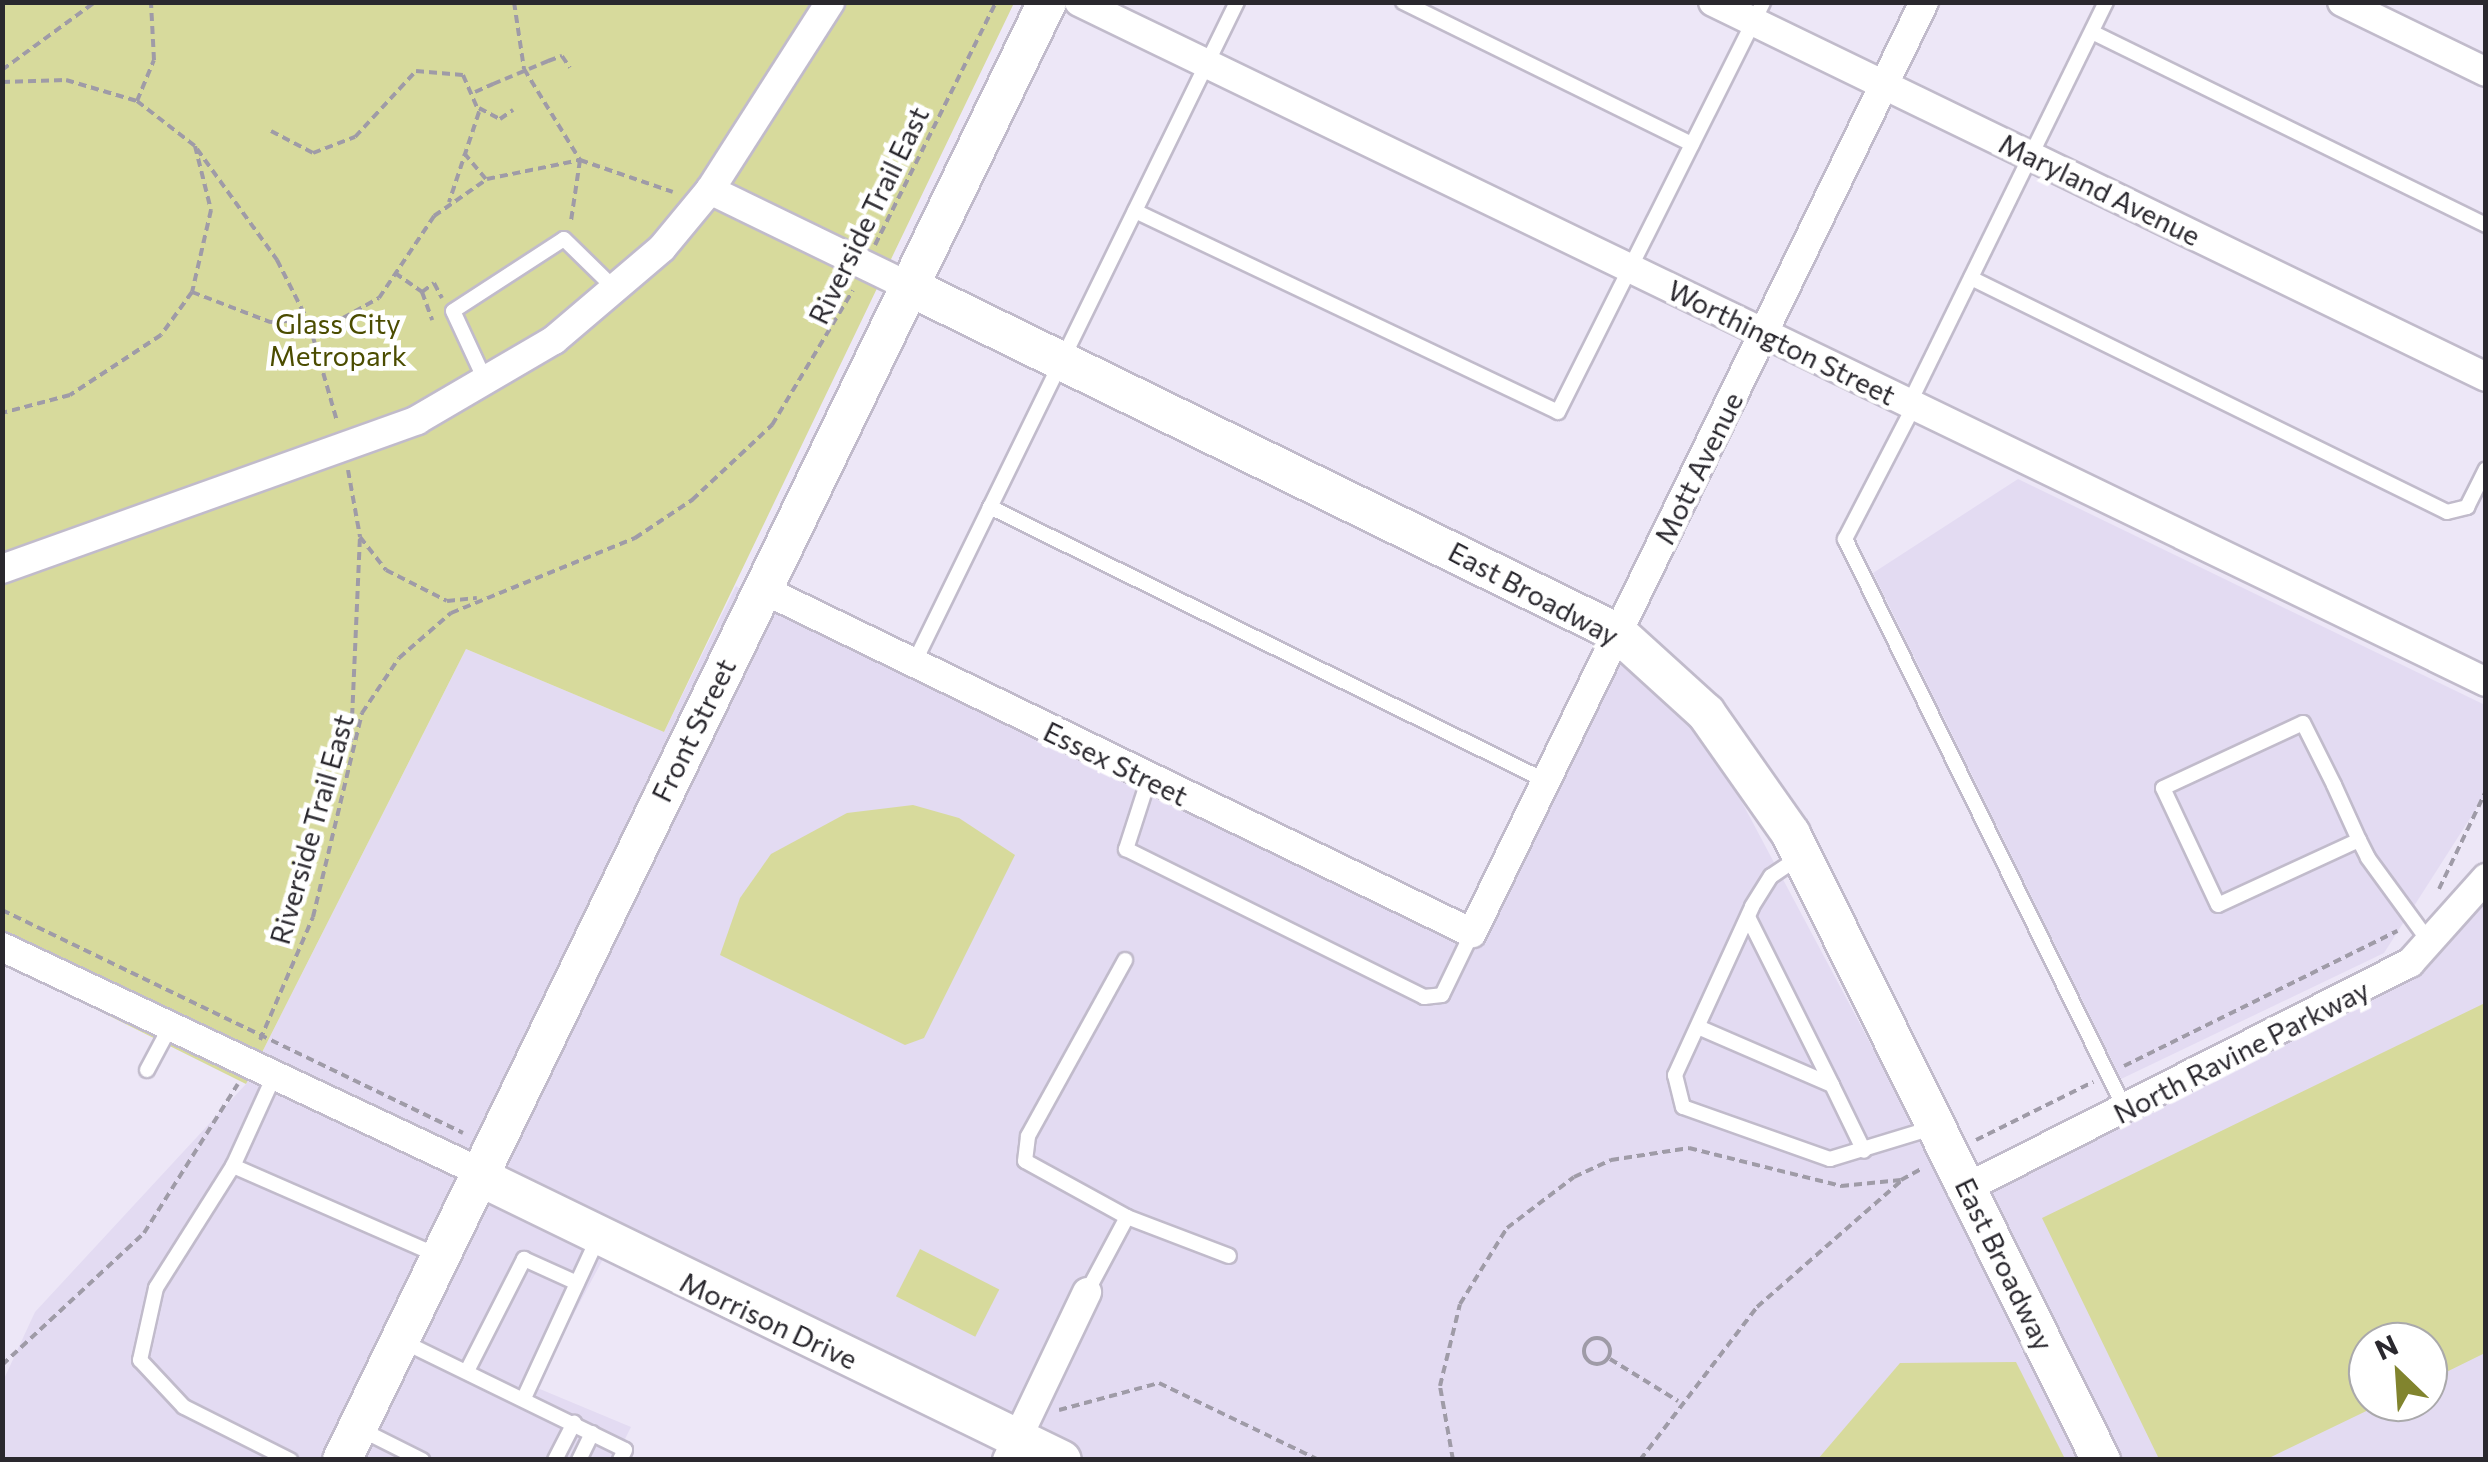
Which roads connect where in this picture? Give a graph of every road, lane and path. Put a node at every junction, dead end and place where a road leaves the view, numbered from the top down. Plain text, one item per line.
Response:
1 (95, 2) edge
2 (151, 2) edge
3 (514, 2) edge
4 (830, 2) edge
5 (996, 2) edge
6 (1046, 2) edge
7 (1079, 2) edge
8 (1237, 2) edge
9 (1403, 2) edge
10 (1714, 2) edge
11 (1924, 2) edge
12 (2106, 2) edge
13 (2342, 2) edge
14 (1758, 12) edge
15 (2092, 32) junction
16 (1207, 64) junction
17 (570, 68) dead end
18 (4, 70) edge
19 (2486, 72) edge
20 (6, 82) edge
21 (1884, 85) junction
22 (474, 92) junction
23 (137, 101) junction
24 (478, 107) junction
25 (513, 110) dead end
26 (271, 131) dead end
27 (1692, 144) junction
28 (195, 146) junction
29 (464, 154) junction
30 (2031, 156) junction
31 (580, 160) junction
32 (487, 180) junction
33 (703, 198) junction
34 (449, 202) junction
35 (1135, 211) junction
36 (2486, 225) edge
37 (564, 239) junction
38 (1630, 269) junction
39 (395, 272) junction
40 (860, 276) junction
41 (839, 278) dead end
42 (1971, 278) junction
43 (908, 286) junction
44 (616, 290) junction
45 (192, 292) junction
46 (422, 292) junction
47 (453, 311) junction
48 (432, 320) dead end
49 (309, 323) junction
50 (1764, 333) junction
51 (1062, 360) junction
52 (2486, 377) edge
53 (486, 382) junction
54 (1911, 405) junction
55 (2, 413) edge
56 (345, 449) junction
57 (2486, 469) edge
58 (990, 507) junction
59 (360, 536) junction
60 (2, 569) edge
61 (762, 589) junction
62 (487, 596) junction
63 (1618, 632) junction
64 (914, 664) junction
65 (2486, 682) edge
66 (351, 748) junction
67 (1148, 778) junction
68 (1546, 781) junction
69 (2360, 840) junction
70 (1801, 855) junction
71 (2486, 878) edge
72 (2, 910) edge
73 (1748, 917) junction
74 (1472, 933) junction
75 (2430, 944) junction
76 (2, 947) edge
77 (1124, 960) dead end
78 (171, 1026) junction
79 (1698, 1027) junction
80 (262, 1036) junction
81 (263, 1068) junction
82 (147, 1070) dead end
83 (1832, 1084) junction
84 (2125, 1109) junction
85 (1937, 1126) junction
86 (463, 1133) dead end
87 (1864, 1152) junction
88 (233, 1166) junction
89 (479, 1174) junction
90 (1901, 1180) dead end
91 (1968, 1187) junction
92 (1127, 1218) junction
93 (598, 1238) junction
94 (441, 1256) junction
95 (1228, 1256) dead end
96 (578, 1284) junction
97 (1087, 1292) joint
98 (402, 1340) junction
99 (1608, 1358) junction
100 (2, 1365) edge
101 (467, 1371) junction
102 (524, 1398) junction
103 (1678, 1400) junction
104 (574, 1423) junction
105 (592, 1433) junction
106 (350, 1444) edge
107 (1031, 1451) edge
108 (290, 1460) edge
109 (422, 1460) edge
110 (555, 1460) edge
111 (579, 1460) edge
112 (620, 1460) edge
113 (1319, 1460) edge
114 (1640, 1460) edge
115 (2100, 1460) edge

1 - 18 path
2 - 23 path
3 - 31 path
4 - 33 street
5 - 40 path, Riverside Trail East
6 - 43 street, Front Street
7 - 16 street, Worthington Street
8 - 16 lane
9 - 27 lane
10 - 14 street, Maryland Avenue
11 - 21 street, Mott Avenue
12 - 15 lane
13 - 19 street
14 - 21 street, Maryland Avenue
14 - 27 lane
15 - 30 lane
15 - 36 lane
16 - 35 lane
16 - 38 street, Worthington Street
17 - 22 path, bridge
18 - 20 path
20 - 23 path
21 - 30 street, Maryland Avenue
21 - 50 street, Mott Avenue
22 - 24 path
22 - 26 path
23 - 28 path
24 - 25 path
24 - 29 path
27 - 38 lane
28 - 45 path
28 - 49 path
29 - 32 path
29 - 34 path
30 - 42 lane
30 - 52 street, Maryland Avenue
31 - 32 path
31 - 33 path
31 - 37 path
32 - 34 path
33 - 40 street
33 - 44 street
34 - 39 path
35 - 38 lane
35 - 51 lane
37 - 44 lane
37 - 47 lane
38 - 50 street, Worthington Street
39 - 46 path
39 - 49 path
40 - 41 path
40 - 43 street
40 - 62 path, Riverside Trail East
42 - 54 lane
42 - 57 lane
43 - 51 street, East Broadway
43 - 61 street, Front Street
44 - 53 street
45 - 49 path
45 - 55 path
46 - 47 path
46 - 48 path
47 - 53 lane
49 - 56 path
50 - 54 street, Worthington Street
50 - 63 street, Mott Avenue
51 - 58 lane
51 - 63 street, East Broadway
53 - 56 street
54 - 65 street, Worthington Street
54 - 84 lane
56 - 59 path
56 - 60 street
58 - 64 lane
58 - 68 lane
59 - 62 path
59 - 66 path
61 - 64 street, Essex Street
61 - 89 street, Front Street
62 - 66 path, Riverside Trail East
63 - 68 street, Mott Avenue
63 - 70 street, East Broadway
64 - 67 street, Essex Street
66 - 80 path, Riverside Trail East
67 - 74 street, Essex Street
67 - 74 lane
68 - 74 street, Mott Avenue
69 - 69 lane
69 - 75 lane
70 - 73 lane
70 - 85 street, East Broadway
71 - 75 street, North Ravine Parkway
72 - 80 path
73 - 79 lane
73 - 83 lane
75 - 84 street, North Ravine Parkway
76 - 78 street
77 - 92 lane
78 - 81 street
78 - 82 lane
79 - 83 lane
79 - 87 lane
80 - 81 path, Riverside Trail East
80 - 86 path
81 - 88 lane
81 - 89 street
81 - 100 path, Riverside Trail East
83 - 87 lane
84 - 91 street, North Ravine Parkway
85 - 87 lane
85 - 91 street, East Broadway
88 - 94 lane
88 - 108 lane
89 - 93 street, Morrison Drive
89 - 94 street, Front Street
90 - 103 path
91 - 115 street, East Broadway
92 - 95 lane
92 - 97 lane
93 - 96 lane
93 - 107 street, Morrison Drive
94 - 98 street, Front Street
96 - 101 lane
96 - 102 lane
97 - 107 street
98 - 101 lane
98 - 106 street, Front Street
99 - 99 path
99 - 103 path
101 - 102 lane
102 - 104 lane
103 - 114 path
104 - 105 lane
104 - 110 lane
105 - 111 lane
105 - 112 lane
106 - 109 lane
107 - 113 path

